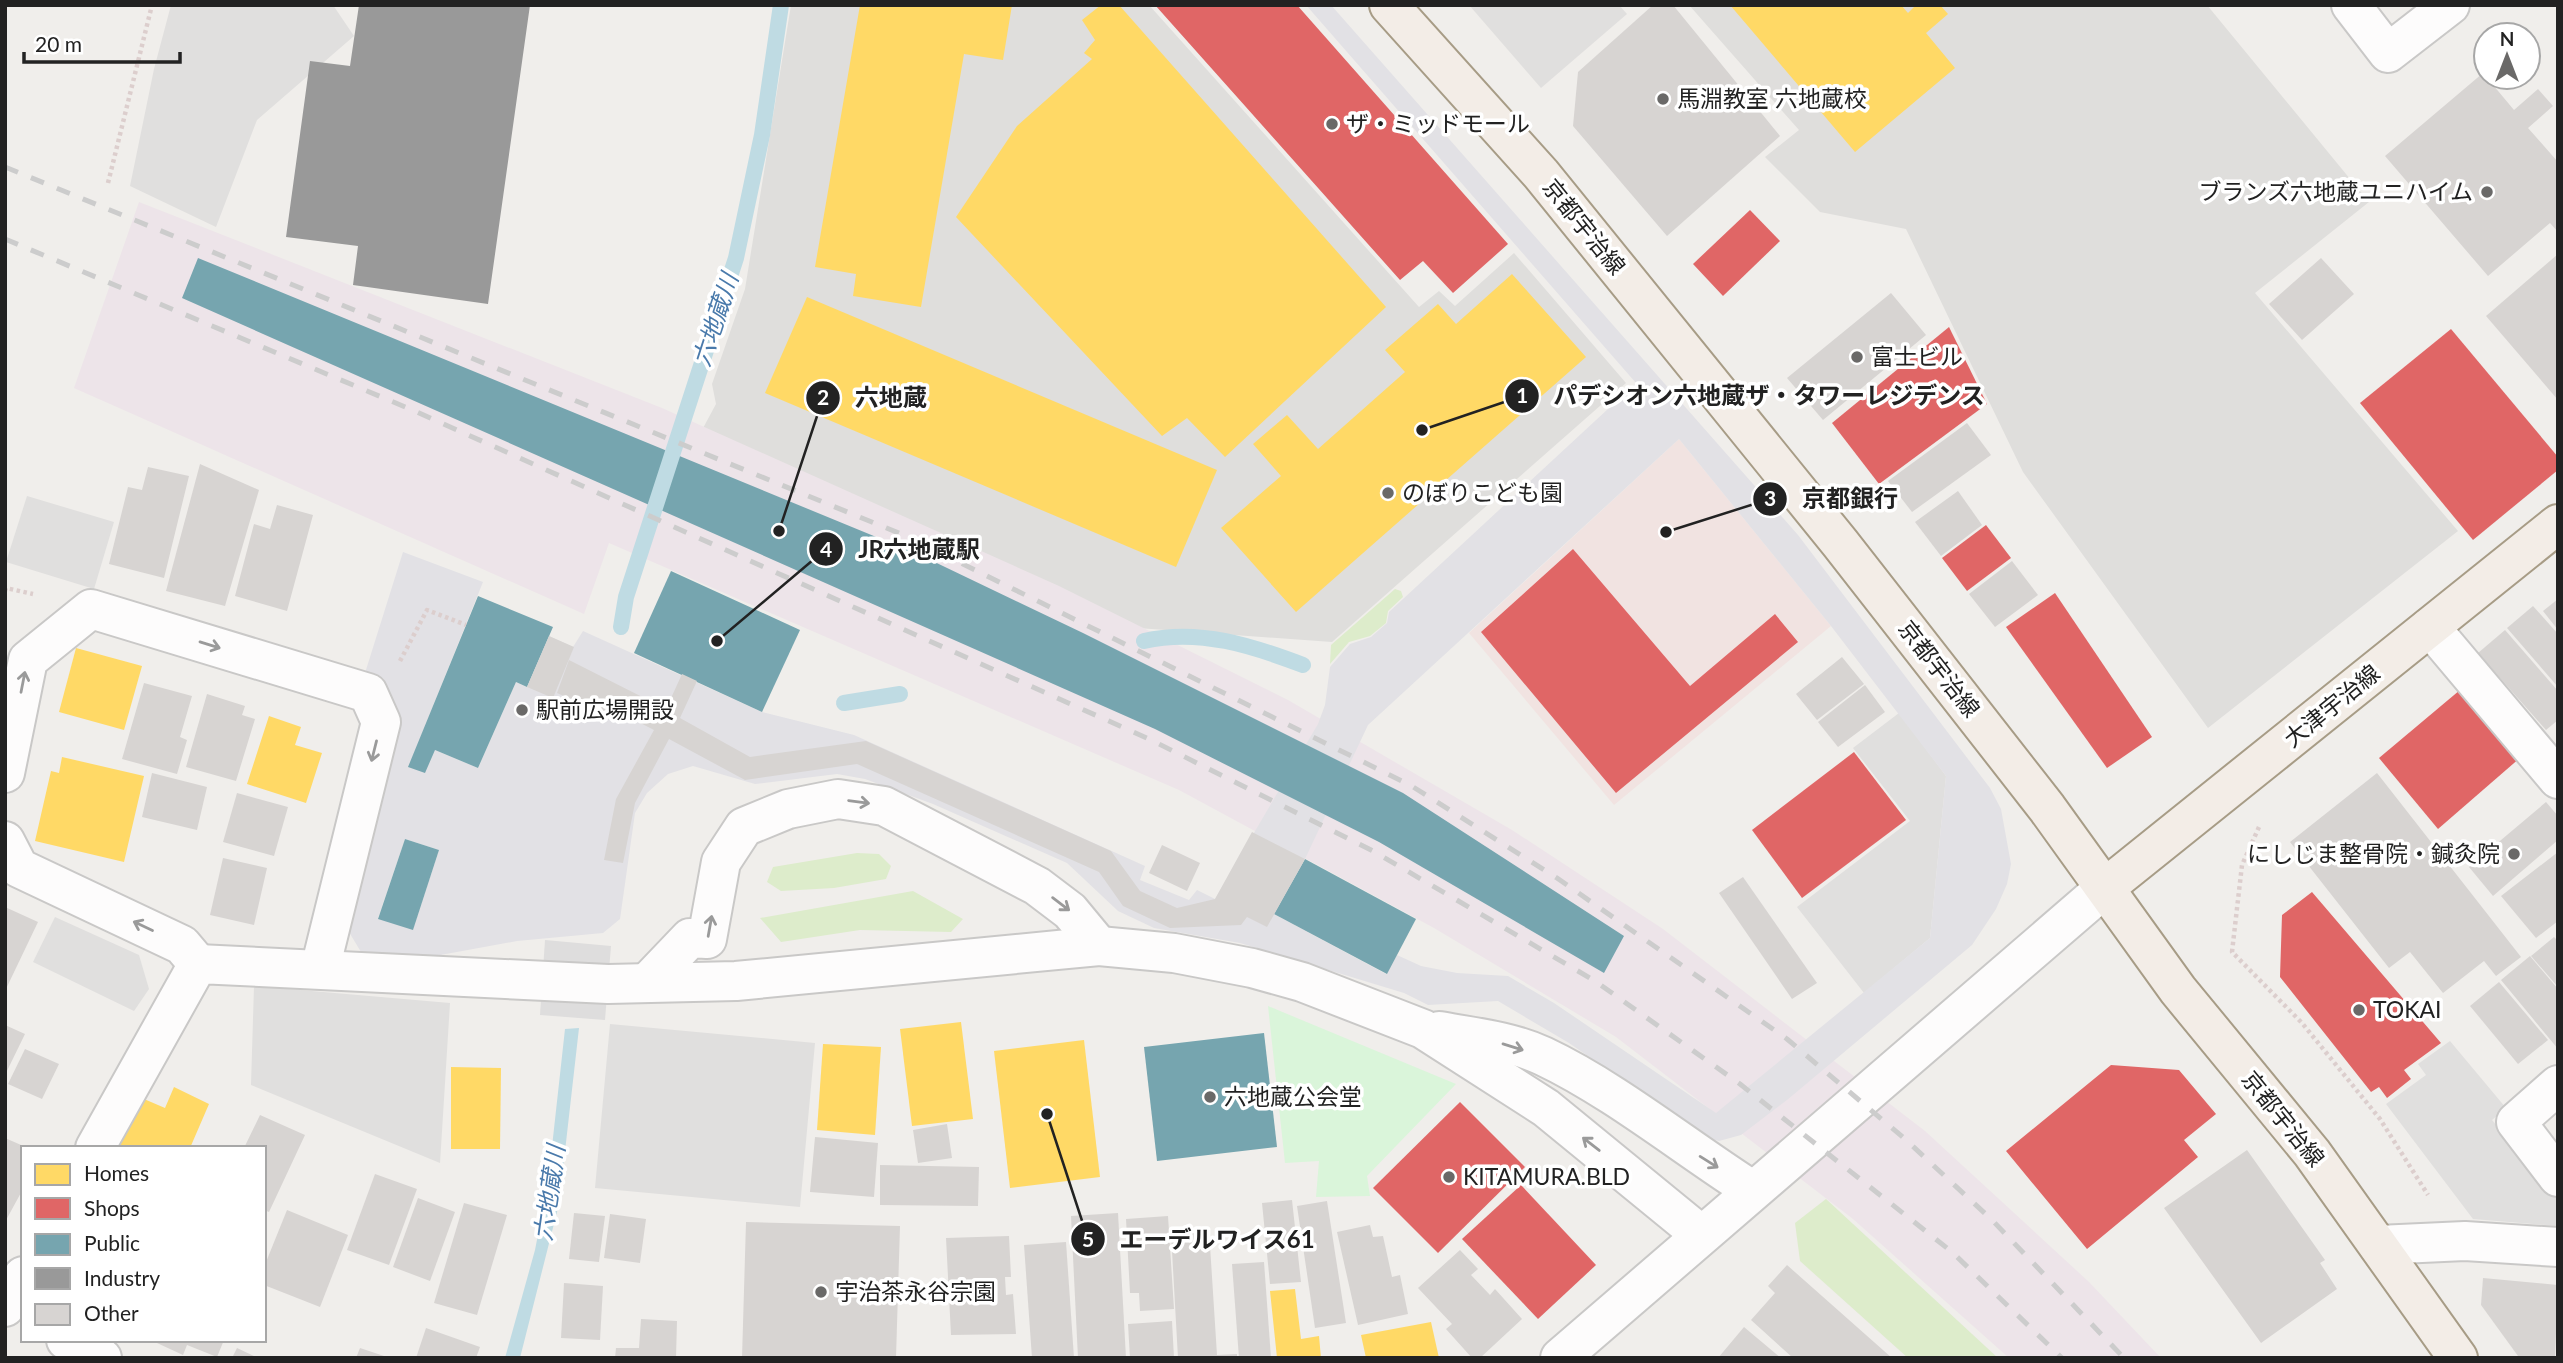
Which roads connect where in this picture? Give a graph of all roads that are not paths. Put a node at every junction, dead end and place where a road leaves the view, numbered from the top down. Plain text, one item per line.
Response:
1 (1389, 5) edge
2 (2351, 5) edge
3 (2450, 5) edge
4 (2558, 524) edge
5 (2430, 627) junction
6 (5, 773) edge
7 (2558, 779) edge
8 (5, 841) edge
9 (2106, 887) junction
10 (1099, 946) junction
11 (198, 964) junction
12 (320, 969) junction
13 (647, 983) junction
14 (1423, 1029) junction
15 (2558, 1086) edge
16 (96, 1146) edge
17 (2558, 1177) edge
18 (1752, 1189) junction
19 (1700, 1234) junction
20 (2378, 1245) junction
21 (2558, 1247) edge
22 (21, 1280) edge
23 (5, 1309) edge
24 (21, 1319) edge
25 (70, 1342) edge
26 (102, 1358) edge
27 (1560, 1358) edge
28 (2458, 1358) edge

1 - 9 main road, 京都宇治線
2 - 3 street
4 - 5 main road, 大津宇治線
5 - 7 street
5 - 9 main road, 大津宇治線
6 -> 12 street
11 -> 8 street
9 - 18 street
9 - 20 main road, 京都宇治線
10 - 13 street
13 -> 10 street
10 - 14 street
11 - 12 street
11 - 16 street
12 - 13 street
14 -> 18 street
19 -> 14 street
15 - 17 street
18 - 19 street
19 - 27 street
20 - 21 street
20 - 28 main road, 京都宇治線
22 - 23 street
23 - 24 street
25 - 26 street

